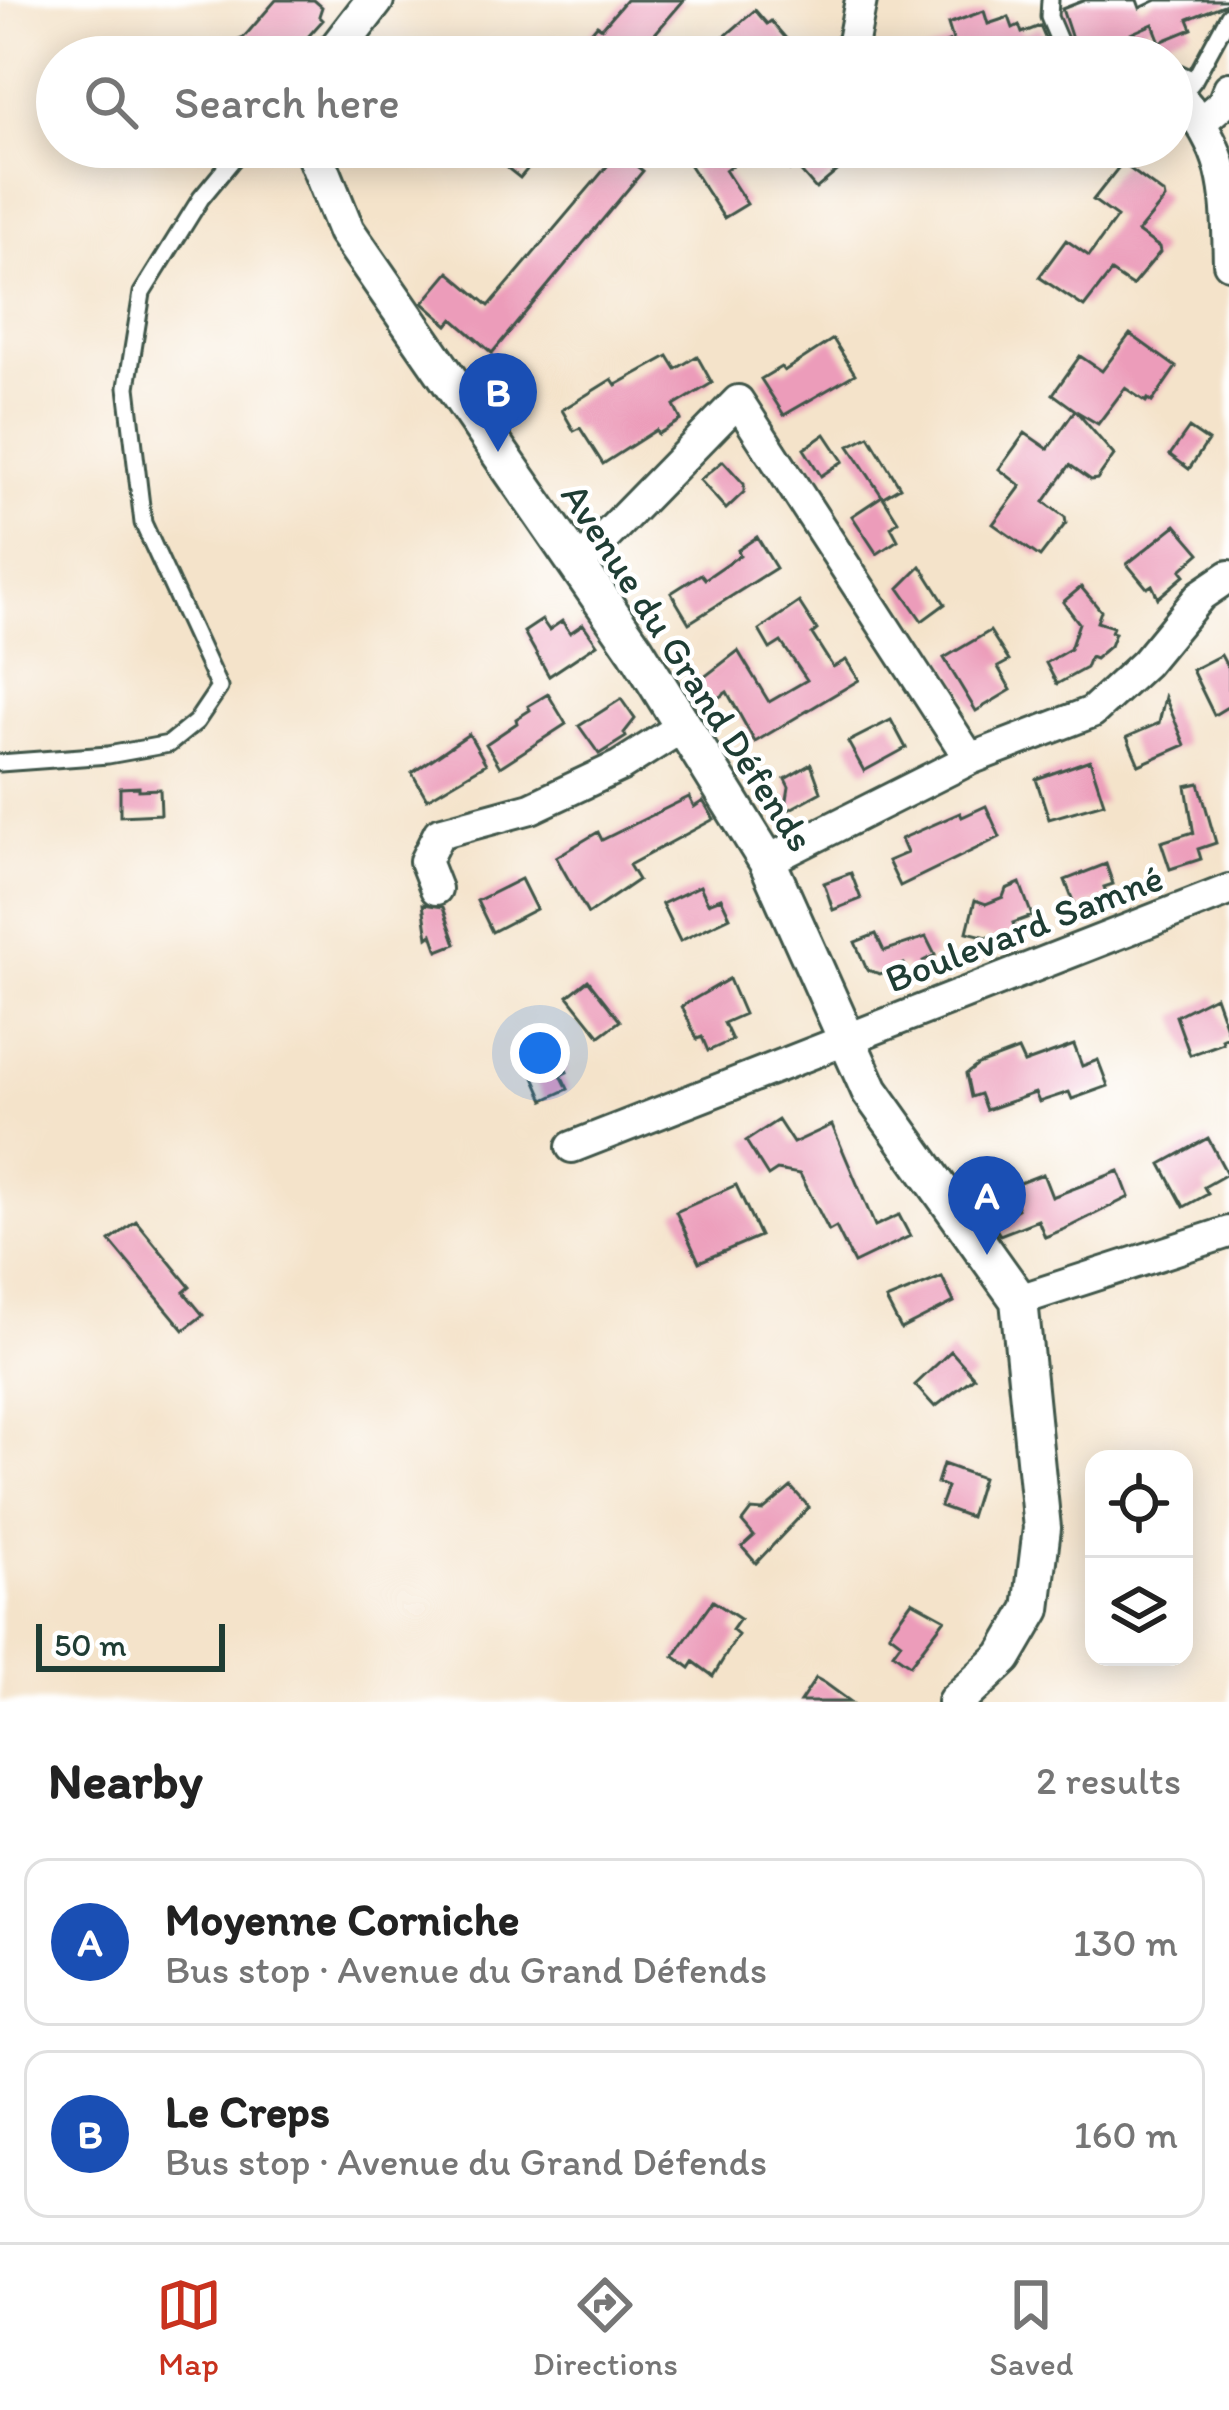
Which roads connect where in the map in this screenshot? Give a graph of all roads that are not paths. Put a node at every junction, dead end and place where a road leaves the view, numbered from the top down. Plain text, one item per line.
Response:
1 (375, 0) edge
2 (860, 0) edge
3 (1050, 0) edge
4 (1229, 15) edge
5 (347, 36) edge
6 (854, 36) edge
7 (1057, 36) edge
8 (1193, 67) edge
9 (1229, 88) edge
10 (1193, 107) edge
11 (1202, 121) junction
12 (226, 168) edge
13 (320, 168) edge
14 (1229, 263) edge
15 (577, 566) junction
16 (1229, 576) edge
17 (685, 725) junction
18 (970, 758) junction
19 (0, 763) edge
20 (767, 861) junction
21 (436, 889) dead end
22 (1229, 890) edge
23 (849, 1040) junction
24 (572, 1147) dead end
25 (1229, 1232) edge
26 (1019, 1300) junction
27 (956, 1702) edge

1 - 5 street
2 - 6 street
3 - 7 lane
4 - 8 lane
9 - 11 street
10 - 11 street
11 - 14 street
12 - 19 lane
13 - 15 street, Avenue du Grand Défends
15 - 17 street, Avenue du Grand Défends
15 - 18 street
16 - 18 street
17 - 20 street, Avenue du Grand Défends
17 - 21 street
18 - 20 street
20 - 23 street, Avenue du Grand Défends
22 - 23 street, Boulevard Samné
23 - 24 street, Boulevard Samné
23 - 26 street, Avenue du Grand Défends
25 - 26 street
26 - 27 street, Avenue du Grand Défends

